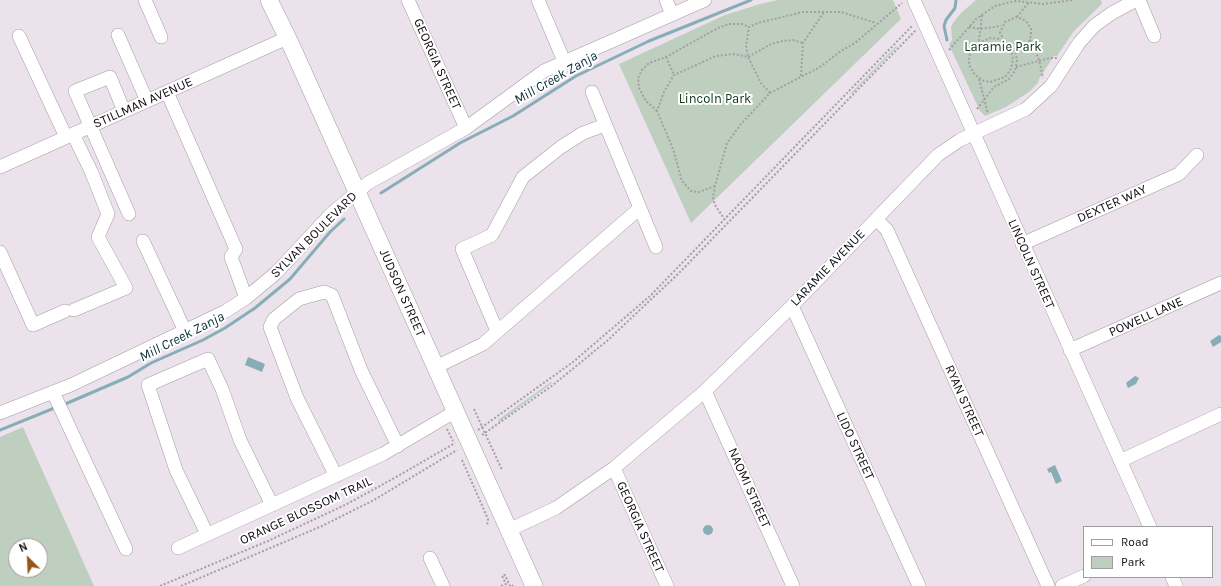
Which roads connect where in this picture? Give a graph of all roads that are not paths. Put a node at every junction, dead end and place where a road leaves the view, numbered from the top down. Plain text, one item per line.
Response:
1 (145, 0) edge
2 (269, 0) edge
3 (408, 0) edge
4 (538, 0) edge
5 (666, 0) edge
6 (705, 0) edge
7 (1136, 0) edge
8 (1139, 0) edge
9 (908, 1) edge
10 (672, 14) junction
11 (118, 35) dead end
12 (19, 36) dead end
13 (1154, 36) dead end
14 (161, 37) dead end
15 (287, 38) junction
16 (564, 61) junction
17 (166, 92) junction
18 (592, 92) dead end
19 (148, 101) junction
20 (124, 111) junction
21 (605, 124) junction
22 (90, 126) junction
23 (466, 128) junction
24 (973, 134) junction
25 (69, 136) junction
26 (1197, 155) dead end
27 (0, 167) edge
28 (356, 192) junction
29 (640, 208) junction
30 (130, 214) dead end
31 (876, 219) junction
32 (143, 242) dead end
33 (1022, 244) junction
34 (656, 247) dead end
35 (0, 252) edge
36 (1221, 283) edge
37 (246, 298) junction
38 (792, 306) junction
39 (185, 331) junction
40 (498, 331) junction
41 (1070, 350) junction
42 (436, 367) junction
43 (705, 391) junction
44 (58, 401) junction
45 (456, 411) junction
46 (0, 413) edge
47 (1221, 414) edge
48 (398, 446) junction
49 (1120, 460) junction
50 (614, 468) junction
51 (336, 476) junction
52 (272, 505) junction
53 (1150, 526) edge
54 (509, 530) junction
55 (207, 534) junction
56 (178, 548) dead end
57 (126, 549) dead end
58 (430, 558) dead end
59 (1083, 576) edge
60 (443, 586) edge
61 (534, 586) edge
62 (667, 586) edge
63 (793, 586) edge
64 (919, 586) edge
65 (1048, 586) edge
66 (1062, 586) edge

1 - 14 street
2 - 15 main road, JUDSON STREET
3 - 23 street, GEORGIA STREET
4 - 16 street
5 - 10 street
6 - 10 street, SYLVAN BOULEVARD
7 - 24 street, LARAMIE AVENUE
8 - 13 street
9 - 24 street, LINCOLN STREET
10 - 16 street, SYLVAN BOULEVARD
11 - 19 street
12 - 25 street
15 - 17 street, STILLMAN AVENUE
15 - 28 main road, JUDSON STREET
16 - 23 street, SYLVAN BOULEVARD
17 - 19 street, STILLMAN AVENUE
17 - 37 street
18 - 21 street
19 - 20 street, STILLMAN AVENUE
20 - 22 street, STILLMAN AVENUE
20 - 22 street
21 - 29 street
21 - 40 street
22 - 25 street, STILLMAN AVENUE
22 - 30 street
23 - 28 street, SYLVAN BOULEVARD
24 - 31 street, LARAMIE AVENUE
24 - 33 street, LINCOLN STREET
25 - 27 street, STILLMAN AVENUE
25 - 35 street
26 - 33 street, DEXTER WAY
28 - 37 street, SYLVAN BOULEVARD
28 - 42 main road, JUDSON STREET
29 - 34 street
29 - 40 street
31 - 38 street, LARAMIE AVENUE
31 - 65 street, RYAN STREET
32 - 39 street
33 - 41 street, LINCOLN STREET
36 - 41 street, POWELL LANE
37 - 39 street, SYLVAN BOULEVARD
38 - 43 street, LARAMIE AVENUE
38 - 64 street, LIDO STREET
39 - 44 street, SYLVAN BOULEVARD
40 - 42 street
41 - 49 street, LINCOLN STREET
42 - 45 main road, JUDSON STREET
43 - 50 street, LARAMIE AVENUE
43 - 63 street, NAOMI STREET
44 - 46 street, SYLVAN BOULEVARD
44 - 57 street
45 - 48 street
45 - 54 main road, JUDSON STREET
47 - 49 street
48 - 51 street
48 - 51 street
49 - 53 street, LINCOLN STREET
50 - 54 street, LARAMIE AVENUE
50 - 62 street, GEORGIA STREET
51 - 52 street
52 - 55 street
52 - 55 street
54 - 61 main road, JUDSON STREET
55 - 56 street
58 - 60 street
59 - 66 street

